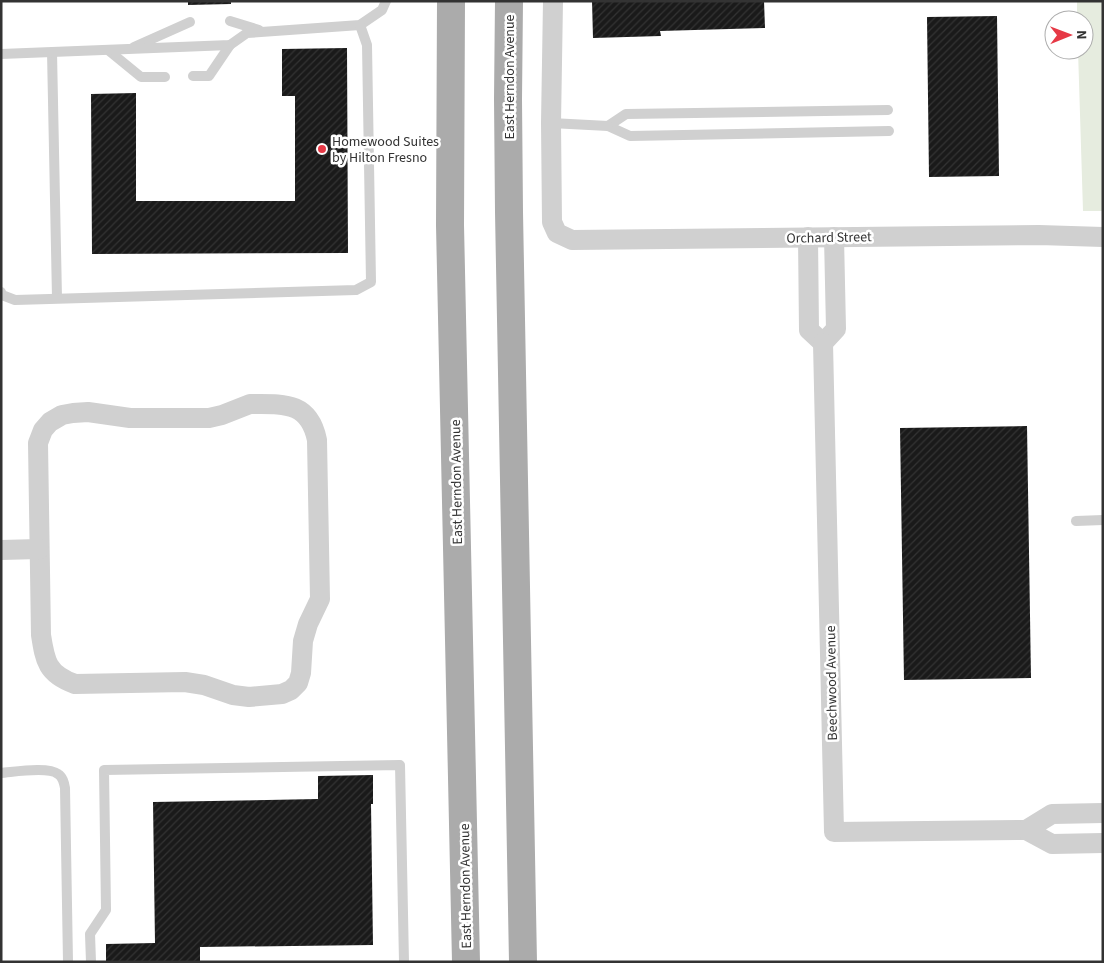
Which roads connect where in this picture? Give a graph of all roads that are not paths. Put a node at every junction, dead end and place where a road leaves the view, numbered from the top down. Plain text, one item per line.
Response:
1 (386, 1) edge
2 (451, 1) edge
3 (509, 1) edge
4 (553, 1) edge
5 (230, 21) dead end
6 (190, 22) dead end
7 (360, 25) junction
8 (265, 32) junction
9 (230, 45) junction
10 (128, 49) junction
11 (108, 50) junction
12 (52, 52) junction
13 (1, 54) edge
14 (193, 76) dead end
15 (165, 77) dead end
16 (888, 110) dead end
17 (551, 123) junction
18 (608, 126) junction
19 (889, 131) dead end
20 (808, 237) junction
21 (834, 237) junction
22 (1103, 237) edge
23 (1, 292) edge
24 (56, 298) junction
25 (823, 343) junction
26 (1103, 520) edge
27 (1076, 521) dead end
28 (39, 549) junction
29 (1, 550) edge
30 (1, 773) edge
31 (1103, 813) edge
32 (1026, 830) junction
33 (1103, 843) edge
34 (68, 962) edge
35 (91, 962) edge
36 (404, 962) edge
37 (466, 962) edge
38 (523, 962) edge

1 - 7 lane
2 - 37 main road, East Herndon Avenue
3 - 38 main road, East Herndon Avenue
4 - 17 street
5 - 8 lane
6 - 10 lane
7 - 8 lane
7 - 24 lane
8 - 9 lane
9 - 10 lane
9 - 14 lane
10 - 11 lane
11 - 12 lane
11 - 15 lane
12 - 13 lane
12 - 24 lane
16 - 18 lane
17 - 18 lane
17 - 20 street, Orchard Street
18 - 19 lane
20 - 21 street, Orchard Street
20 - 25 street
21 - 22 street, Orchard Street
21 - 25 street
23 - 24 lane
25 - 32 street, Beechwood Avenue
26 - 27 lane
28 - 28 street
28 - 29 street
30 - 34 lane
31 - 32 street
32 - 33 street, Beechwood Avenue
35 - 36 lane

